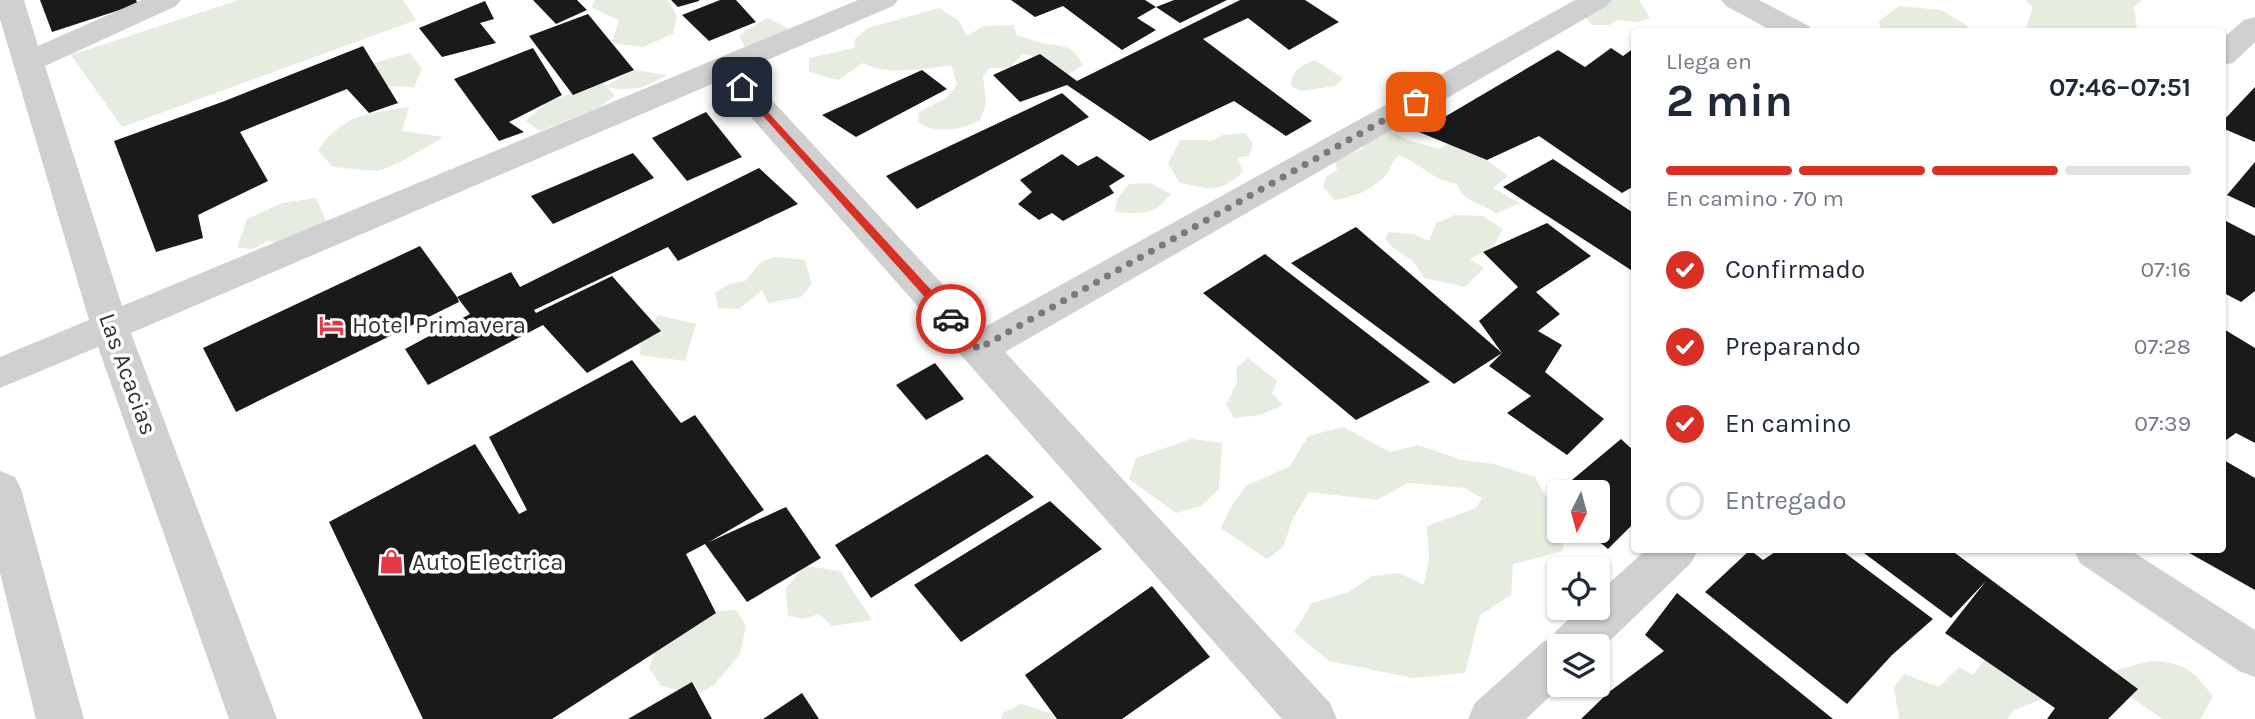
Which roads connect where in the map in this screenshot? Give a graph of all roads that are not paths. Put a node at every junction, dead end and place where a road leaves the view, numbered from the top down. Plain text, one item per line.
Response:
1 (166, 0) edge
2 (883, 0) edge
3 (1597, 0) edge
4 (1736, 0) edge
5 (829, 9) edge
6 (13, 12) edge
7 (2255, 26) edge
8 (1790, 28) edge
9 (2226, 52) edge
10 (15, 62) edge
11 (724, 67) junction
12 (110, 327) junction
13 (978, 349) junction
14 (0, 373) edge
15 (0, 489) edge
16 (1673, 553) edge
17 (2100, 553) edge
18 (1585, 634) edge
19 (2255, 656) edge
20 (1547, 668) edge
21 (60, 719) edge
22 (253, 719) edge
23 (1313, 719) edge
24 (1492, 719) edge

1 - 10 street
2 - 5 street
3 - 13 street
4 - 8 street
5 - 11 street
6 - 10 street, Las Acacias
7 - 9 street
10 - 12 street, Las Acacias
11 - 12 street
11 - 13 street
12 - 14 street
12 - 22 street, Las Acacias
13 - 23 street
15 - 21 street
16 - 18 street
17 - 19 street
20 - 24 street

